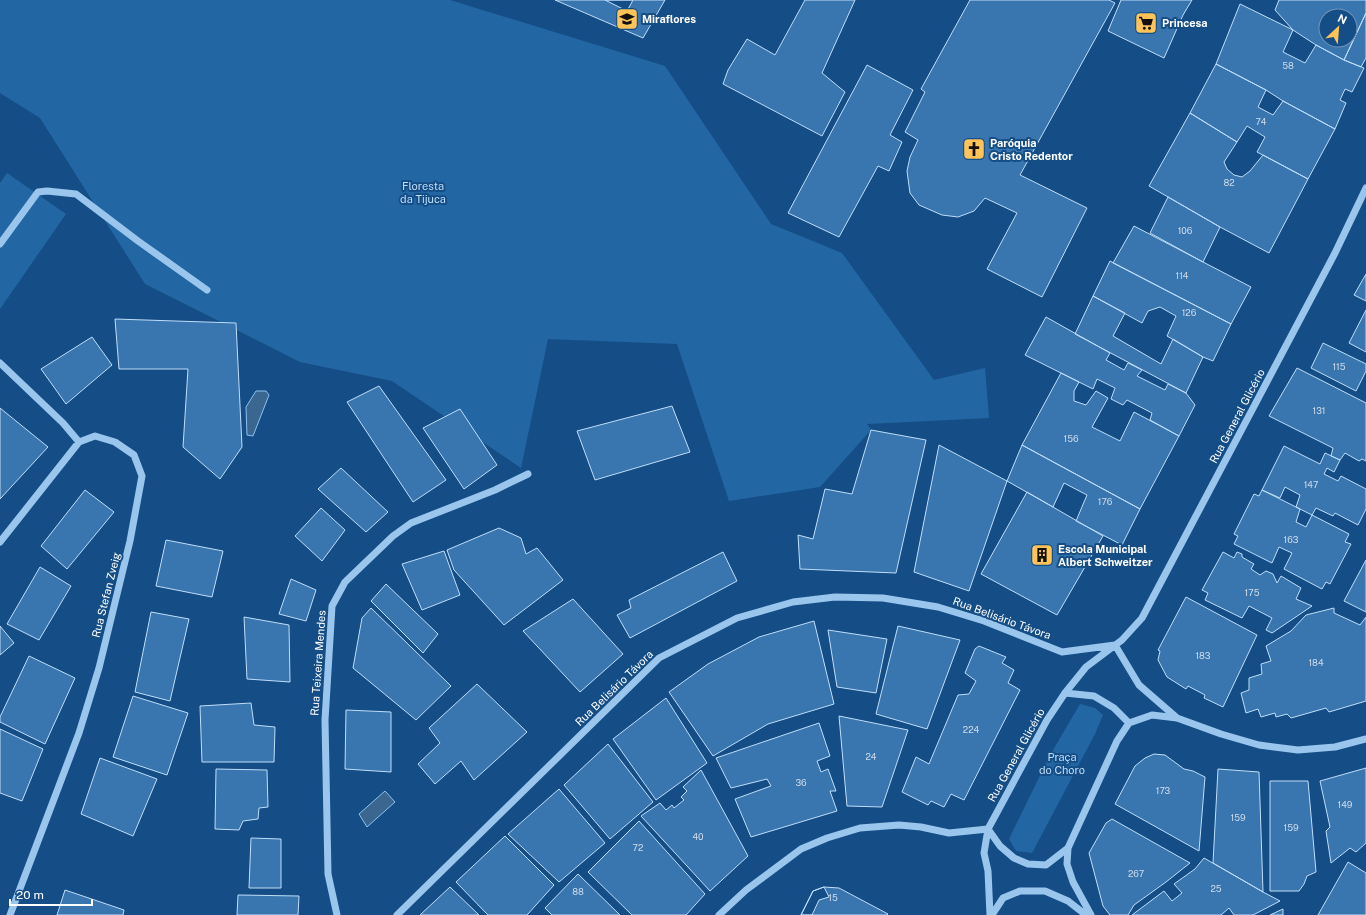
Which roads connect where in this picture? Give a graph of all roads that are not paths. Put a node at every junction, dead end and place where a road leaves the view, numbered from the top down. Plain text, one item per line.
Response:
1 (1366, 188) edge
2 (0, 244) edge
3 (207, 290) dead end
4 (0, 363) edge
5 (78, 442) junction
6 (528, 474) dead end
7 (0, 542) edge
8 (1115, 645) junction
9 (1065, 693) junction
10 (1177, 718) junction
11 (1129, 723) junction
12 (1366, 739) edge
13 (988, 829) junction
14 (1068, 848) junction
15 (10, 915) edge
16 (337, 915) edge
17 (397, 915) edge
18 (719, 915) edge
19 (991, 915) edge
20 (1086, 915) edge
21 (1091, 915) edge

1 - 8 street, Rua General Glicério
2 - 3 street
4 - 5 street
5 - 7 street
5 - 15 street, Rua Stefan Zveig
6 - 16 street, Rua Teixeira Mendes
8 - 9 street, Rua General Glicério
8 - 10 street
8 - 17 street, Rua Belisário Távora
9 - 11 street
9 - 13 street, Rua General Glicério
10 - 11 street
10 - 12 street
11 - 14 street
13 - 14 street
13 - 18 street
13 - 19 street, Rua General Glicério
14 - 21 street
19 - 20 street, Rua General Glicério

